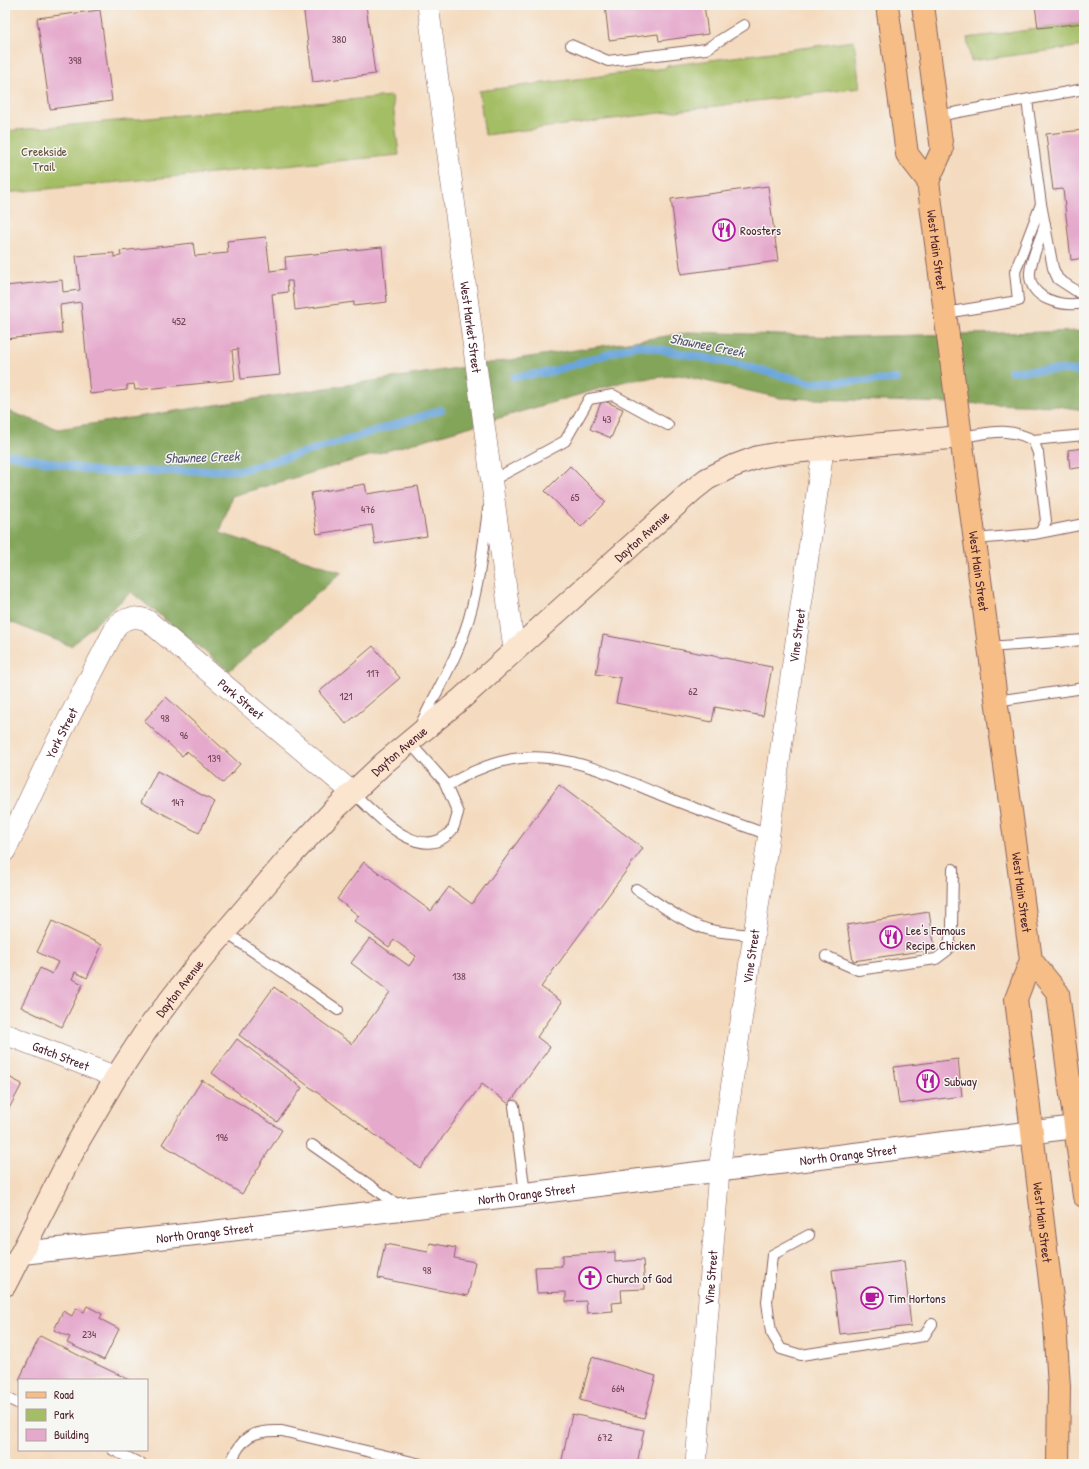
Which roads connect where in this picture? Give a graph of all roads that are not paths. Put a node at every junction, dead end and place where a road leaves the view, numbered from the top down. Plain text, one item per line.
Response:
1 (428, 5) edge
2 (887, 5) edge
3 (923, 5) edge
4 (744, 25) dead end
5 (571, 45) dead end
6 (1084, 89) edge
7 (1027, 100) junction
8 (937, 116) junction
9 (928, 181) junction
10 (1040, 204) junction
11 (1046, 222) junction
12 (1084, 296) edge
13 (1084, 303) edge
14 (945, 313) junction
15 (668, 425) dead end
16 (1084, 435) edge
17 (961, 437) junction
18 (1033, 440) junction
19 (823, 450) junction
20 (492, 480) junction
21 (1084, 524) edge
22 (1041, 531) junction
23 (974, 539) junction
24 (125, 619) joint
25 (1084, 640) edge
26 (989, 648) junction
27 (514, 649) junction
28 (1084, 688) edge
29 (996, 701) junction
30 (412, 740) junction
31 (447, 786) junction
32 (353, 793) junction
33 (768, 835) junction
34 (5, 851) edge
35 (954, 869) dead end
36 (636, 889) dead end
37 (225, 932) junction
38 (754, 935) junction
39 (826, 956) dead end
40 (1031, 960) junction
41 (338, 1010) dead end
42 (5, 1034) edge
43 (116, 1077) junction
44 (514, 1106) dead end
45 (1080, 1126) edge
46 (1032, 1131) junction
47 (312, 1145) dead end
48 (719, 1170) junction
49 (525, 1194) junction
50 (1084, 1196) edge
51 (403, 1208) junction
52 (809, 1235) dead end
53 (22, 1253) junction
54 (5, 1285) edge
55 (932, 1324) dead end
56 (5, 1397) edge
57 (18, 1404) edge
58 (115, 1451) edge
59 (141, 1464) edge
60 (230, 1464) edge
61 (421, 1464) edge
62 (696, 1464) edge
63 (1058, 1464) edge

1 - 20 street, West Market Street
2 - 9 main road
3 - 8 main road
4 - 5 lane
6 - 7 lane
7 - 8 lane
7 - 10 lane
8 - 9 main road
9 - 14 main road, West Main Street
10 - 11 lane
10 - 14 lane
11 - 12 lane
11 - 13 lane
14 - 17 main road, West Main Street
15 - 20 lane
16 - 18 lane
17 - 18 lane
17 - 19 main road, Dayton Avenue
17 - 23 main road, West Main Street
18 - 22 lane
19 - 27 main road, Dayton Avenue
19 - 33 street, Vine Street
20 - 27 street, West Market Street
20 - 30 lane
21 - 22 lane
22 - 23 lane
23 - 26 main road, West Main Street
24 - 32 street, Park Street
24 - 34 street, York Street
25 - 26 lane
26 - 29 main road, West Main Street
27 - 30 main road, Dayton Avenue
28 - 29 lane
29 - 40 main road, West Main Street
30 - 31 lane
30 - 32 main road, Dayton Avenue
31 - 32 lane
31 - 33 lane
32 - 37 main road, Dayton Avenue
33 - 38 street, Vine Street
35 - 39 lane
36 - 38 lane
37 - 41 lane
37 - 43 main road, Dayton Avenue
38 - 48 street, Vine Street
40 - 45 main road
40 - 46 main road, West Main Street
42 - 43 street, Gatch Street
43 - 53 main road, Dayton Avenue
44 - 49 lane
45 - 46 street, North Orange Street
45 - 50 main road
46 - 48 street, North Orange Street
46 - 63 main road, West Main Street
47 - 51 lane
48 - 49 street, North Orange Street
48 - 62 street, Vine Street
49 - 51 street, North Orange Street
51 - 53 street, North Orange Street
52 - 55 lane
53 - 54 main road, Dayton Avenue
56 - 57 lane
58 - 59 lane
60 - 61 lane

